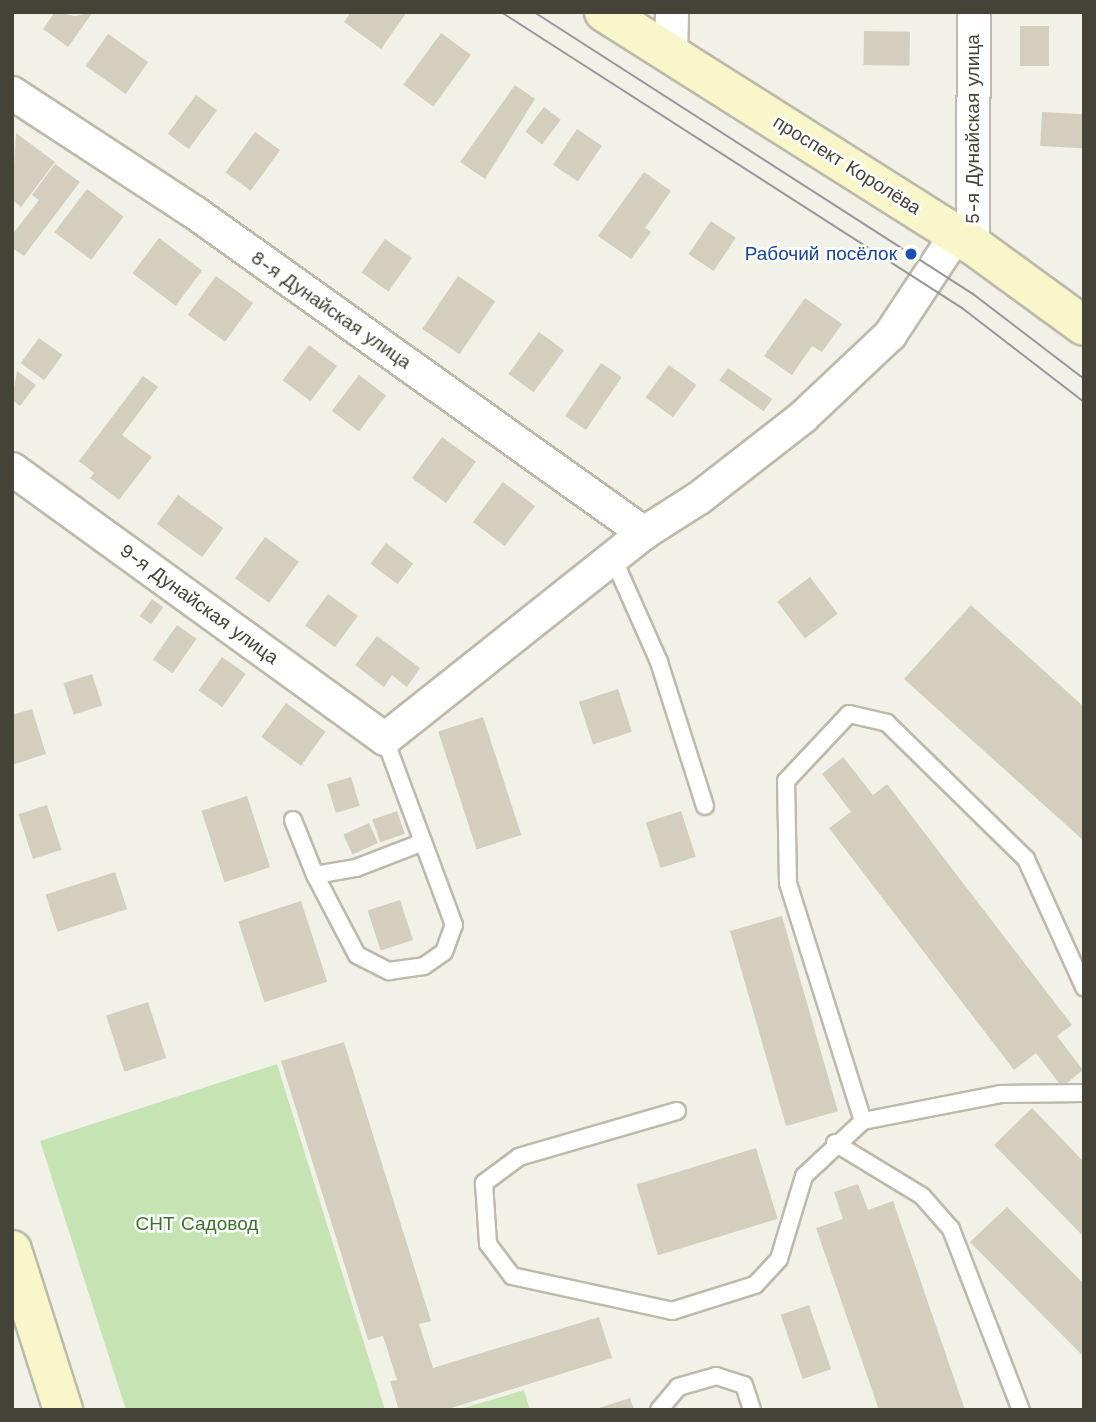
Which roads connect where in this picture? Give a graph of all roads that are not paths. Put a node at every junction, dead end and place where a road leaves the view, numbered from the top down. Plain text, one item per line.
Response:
1 (604, 12) edge
2 (672, 12) edge
3 (974, 12) edge
4 (671, 54) junction
5 (12, 93) edge
6 (965, 240) junction
7 (1084, 326) edge
8 (12, 469) edge
9 (644, 533) junction
10 (613, 558) junction
11 (385, 739) junction
12 (705, 806) dead end
13 (293, 820) dead end
14 (423, 842) junction
15 (314, 875) junction
16 (1084, 987) edge
17 (1084, 1093) edge
18 (677, 1111) dead end
19 (863, 1121) junction
20 (835, 1143) junction
21 (12, 1250) edge
22 (63, 1410) edge
23 (660, 1410) edge
24 (752, 1410) edge
25 (1021, 1410) edge

1 - 4 main road, проспект Королёва
2 - 4 street
3 - 6 street, 5-я Дунайская улица
4 - 6 main road, проспект Королёва
5 - 9 street, 8-я Дунайская улица
6 - 7 main road, проспект Королёва
6 - 9 street
8 - 11 street, 9-я Дунайская улица
9 - 10 street
10 - 11 street
10 - 12 lane
11 - 14 lane
13 - 15 lane
14 - 15 lane
14 - 15 lane
16 - 19 lane
17 - 19 lane
18 - 20 lane
19 - 20 lane
20 - 25 lane
21 - 22 main road
23 - 24 lane

